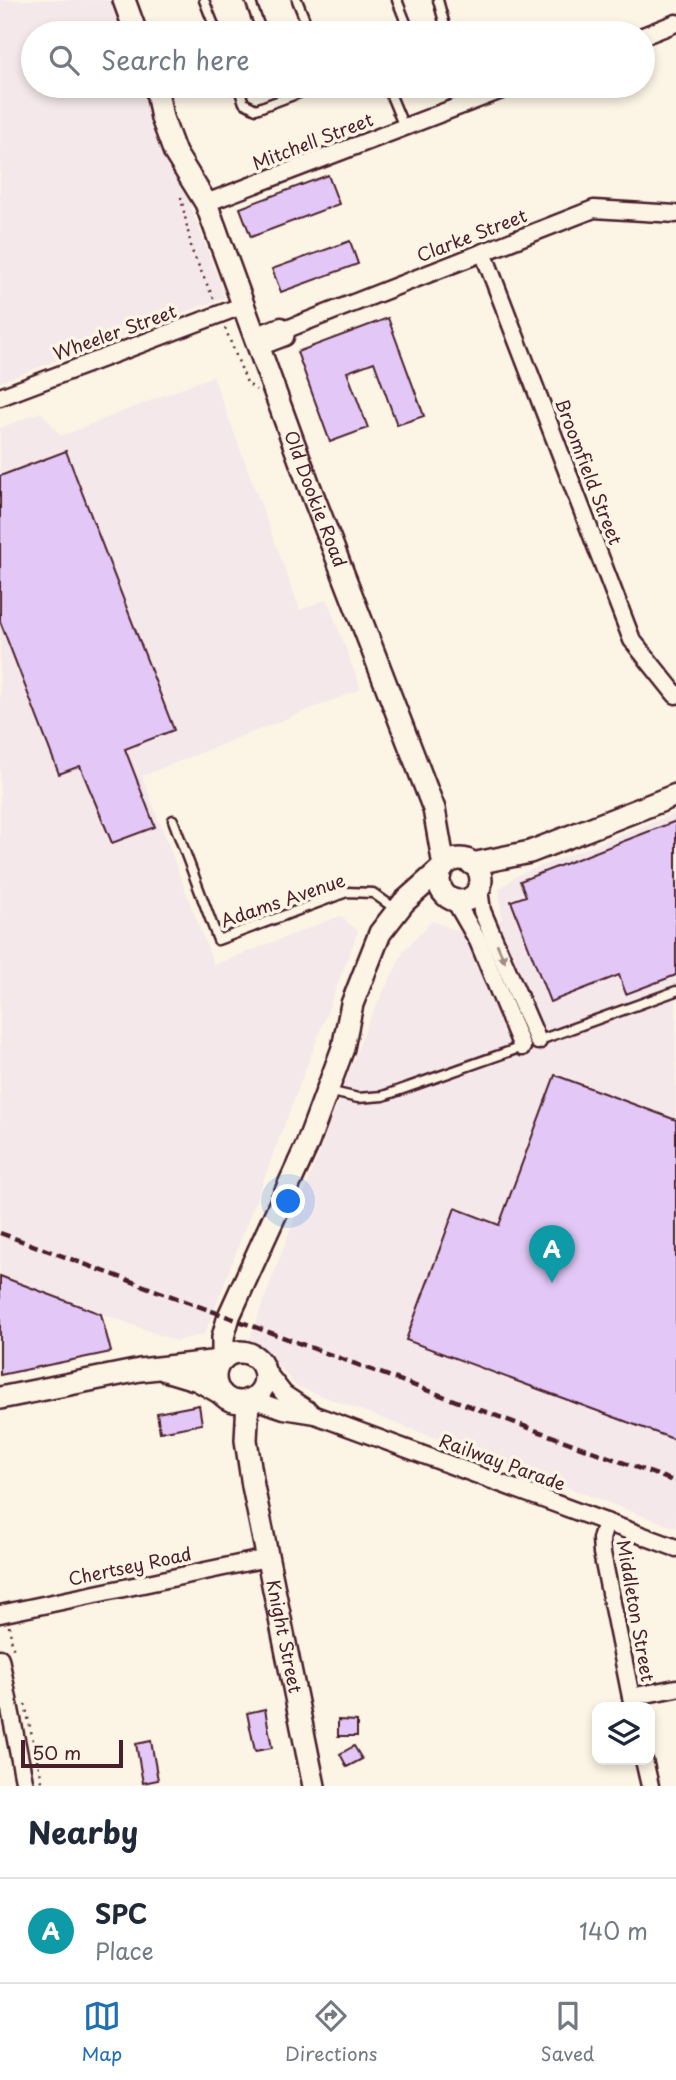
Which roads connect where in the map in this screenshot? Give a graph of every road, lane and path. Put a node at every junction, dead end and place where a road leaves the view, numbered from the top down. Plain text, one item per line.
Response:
1 (124, 0) edge
2 (204, 0) edge
3 (250, 0) edge
4 (297, 0) edge
5 (397, 0) edge
6 (438, 0) edge
7 (132, 21) edge
8 (212, 21) edge
9 (258, 21) edge
10 (305, 21) edge
11 (405, 21) edge
12 (444, 21) edge
13 (676, 23) edge
14 (655, 31) edge
15 (164, 98) edge
16 (242, 98) edge
17 (286, 98) edge
18 (392, 98) edge
19 (480, 98) edge
20 (404, 127) junction
21 (196, 197) junction
22 (676, 214) edge
23 (483, 252) junction
24 (244, 305) junction
25 (220, 314) junction
26 (257, 341) junction
27 (0, 397) edge
28 (281, 409) junction
29 (676, 695) edge
30 (676, 795) edge
31 (434, 809) junction
32 (173, 820) dead end
33 (530, 852) junction
34 (470, 862) junction
35 (443, 867) junction
36 (479, 887) junction
37 (452, 900) junction
38 (397, 910) junction
39 (371, 957) junction
40 (676, 990) edge
41 (538, 1041) junction
42 (522, 1047) junction
43 (321, 1090) junction
44 (244, 1286) junction
45 (253, 1357) junction
46 (222, 1360) junction
47 (140, 1370) junction
48 (222, 1395) junction
49 (0, 1398) edge
50 (250, 1400) junction
51 (315, 1415) junction
52 (253, 1486) junction
53 (606, 1522) junction
54 (676, 1548) edge
55 (267, 1558) junction
56 (0, 1614) edge
57 (0, 1658) edge
58 (676, 1689) edge
59 (632, 1702) edge
60 (645, 1765) edge
61 (25, 1786) edge
62 (314, 1786) edge
63 (650, 1786) edge

1 - 7 street
2 - 8 lane
3 - 9 lane
4 - 10 lane
5 - 11 lane
6 - 12 lane
13 - 14 street
15 - 21 street, Old Dookie Road
16 - 17 lane
18 - 20 lane
19 - 20 street, Mitchell Street
20 - 21 street, Mitchell Street
21 - 24 street, Old Dookie Road
21 - 25 path
22 - 23 street, Clarke Street
23 - 26 street, Clarke Street
23 - 29 street, Broomfield Street
24 - 25 street, Wheeler Street
24 - 26 street, Old Dookie Road
25 - 27 street, Wheeler Street
25 - 28 path
26 - 28 street, Old Dookie Road
28 - 31 street, Old Dookie Road
30 - 33 street
31 - 34 street, Old Dookie Road
31 - 35 street, Old Dookie Road
32 - 38 lane, Adams Avenue
33 - 34 street
33 - 36 street
34 - 35 street
34 - 36 street
35 - 37 street
35 - 38 street
36 - 37 street
36 -> 41 street
37 - 39 street
37 - 42 street
38 - 39 street
39 - 43 street
40 - 41 lane
41 - 42 lane
42 - 43 lane
43 - 44 street
44 - 45 street
44 - 46 street
45 - 46 street
45 - 50 street
45 - 51 street, Railway Parade
46 - 47 street
46 - 48 street
47 - 48 street
47 - 49 street
48 - 50 street
48 - 52 street, Knight Street
50 - 51 street, Railway Parade
50 - 52 street, Knight Street
51 - 53 street, Railway Parade
52 - 55 street, Knight Street
53 - 54 street, Railway Parade
53 - 59 street, Middleton Street
55 - 56 street, Chertsey Road
55 - 62 street, Knight Street
57 - 61 street
58 - 59 street
60 - 63 street

